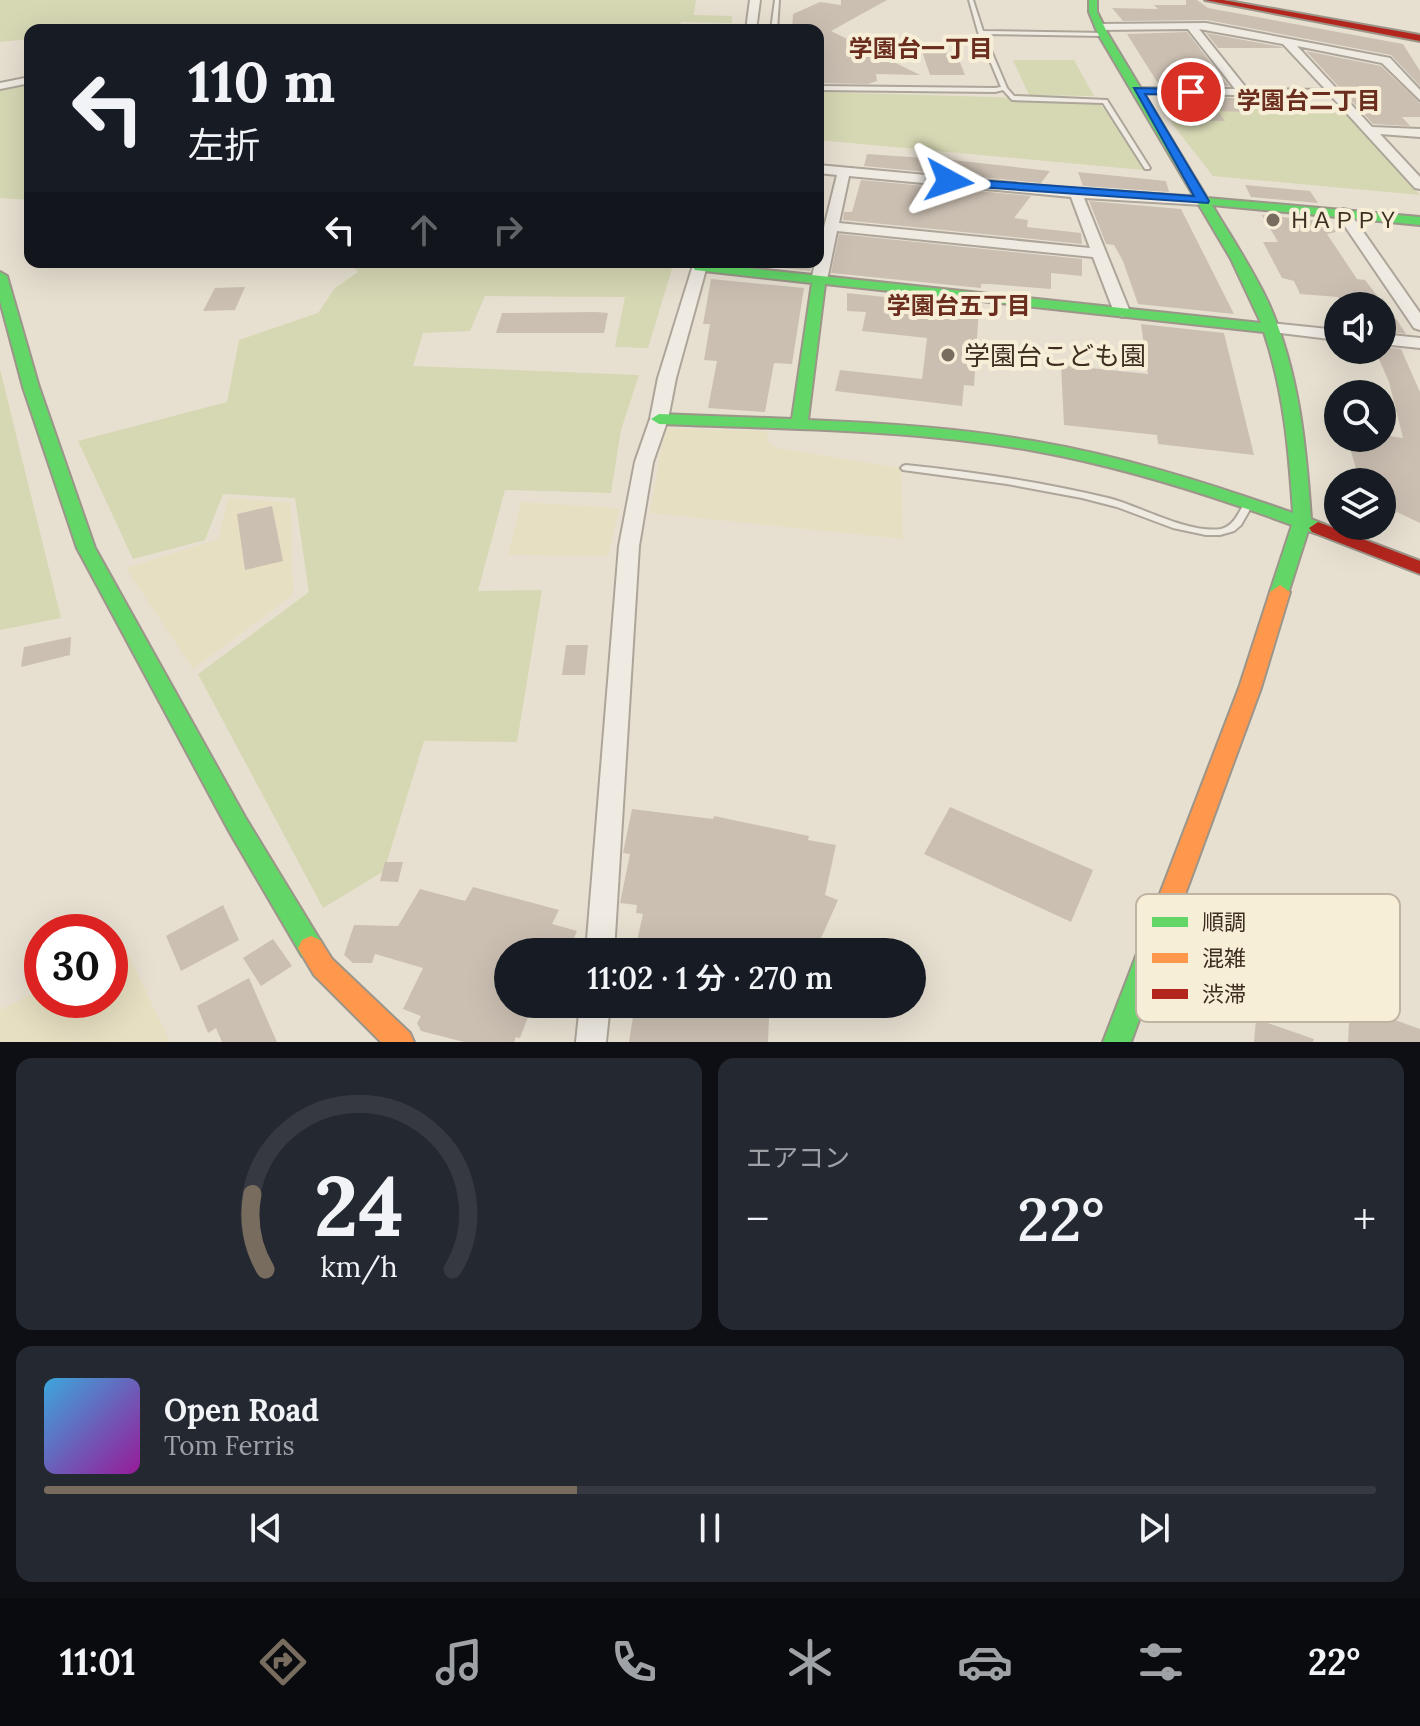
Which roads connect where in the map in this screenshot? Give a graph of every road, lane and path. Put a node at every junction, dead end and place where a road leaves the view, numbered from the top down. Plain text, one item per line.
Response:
1 (755, 0) edge
2 (777, 0) edge
3 (971, 0) edge
4 (1093, 0) edge
5 (1209, 0) edge
6 (1239, 3) edge
7 (752, 24) edge
8 (775, 24) edge
9 (1191, 26) junction
10 (1101, 30) junction
11 (981, 32) junction
12 (1420, 38) edge
13 (1286, 41) junction
14 (1400, 77) junction
15 (1420, 79) edge
16 (24, 81) edge
17 (0, 86) edge
18 (824, 88) edge
19 (1004, 88) junction
20 (1138, 91) junction
21 (1244, 93) junction
22 (1335, 94) junction
23 (1420, 97) edge
24 (1369, 130) junction
25 (1420, 133) edge
26 (1147, 168) dead end
27 (824, 169) edge
28 (844, 171) junction
29 (1420, 185) edge
30 (1076, 193) junction
31 (1203, 201) junction
32 (1343, 213) junction
33 (1420, 221) edge
34 (831, 226) junction
35 (1099, 253) junction
36 (824, 258) edge
37 (699, 268) edge
38 (730, 268) edge
39 (822, 268) edge
40 (0, 276) edge
41 (819, 280) junction
42 (1122, 312) junction
43 (1420, 325) edge
44 (1270, 328) junction
45 (1324, 334) edge
46 (1396, 340) edge
47 (1420, 343) edge
48 (659, 419) junction
49 (799, 425) junction
50 (906, 468) dead end
51 (1248, 504) junction
52 (1302, 521) junction
53 (1420, 568) edge
54 (1173, 894) edge
55 (601, 938) edge
56 (1136, 991) edge
57 (594, 1018) edge
58 (400, 1042) edge
59 (591, 1042) edge
60 (1117, 1042) edge

1 - 7 street
2 - 8 lane
3 - 11 lane
4 - 10 main road
5 - 6 main road
6 - 12 main road
9 - 10 street
9 - 13 street
9 - 21 street
10 - 11 lane
10 - 20 main road
11 - 19 lane
13 - 14 street
13 - 22 street
14 - 15 street
14 - 23 street
16 - 17 street
18 - 19 lane
19 - 26 lane
20 - 21 street
20 - 31 main road
21 - 22 street
22 - 24 street
24 - 25 street
24 - 29 street
27 - 28 street
28 - 30 street
28 - 34 street
30 - 31 street
30 - 35 street
31 - 32 main road
31 - 44 main road
32 - 33 main road
32 - 43 street
34 - 35 street
34 - 36 street
35 - 42 street
37 - 48 street
38 - 41 main road
39 - 41 street
40 - 58 main road
41 - 42 main road
41 - 49 main road
42 - 44 main road
44 - 45 street
44 - 52 main road
46 - 47 street
48 - 49 main road
48 - 55 street
49 - 51 main road
50 - 51 lane
51 - 52 main road
52 - 53 main road
52 - 54 main road
56 - 60 main road
57 - 59 street

